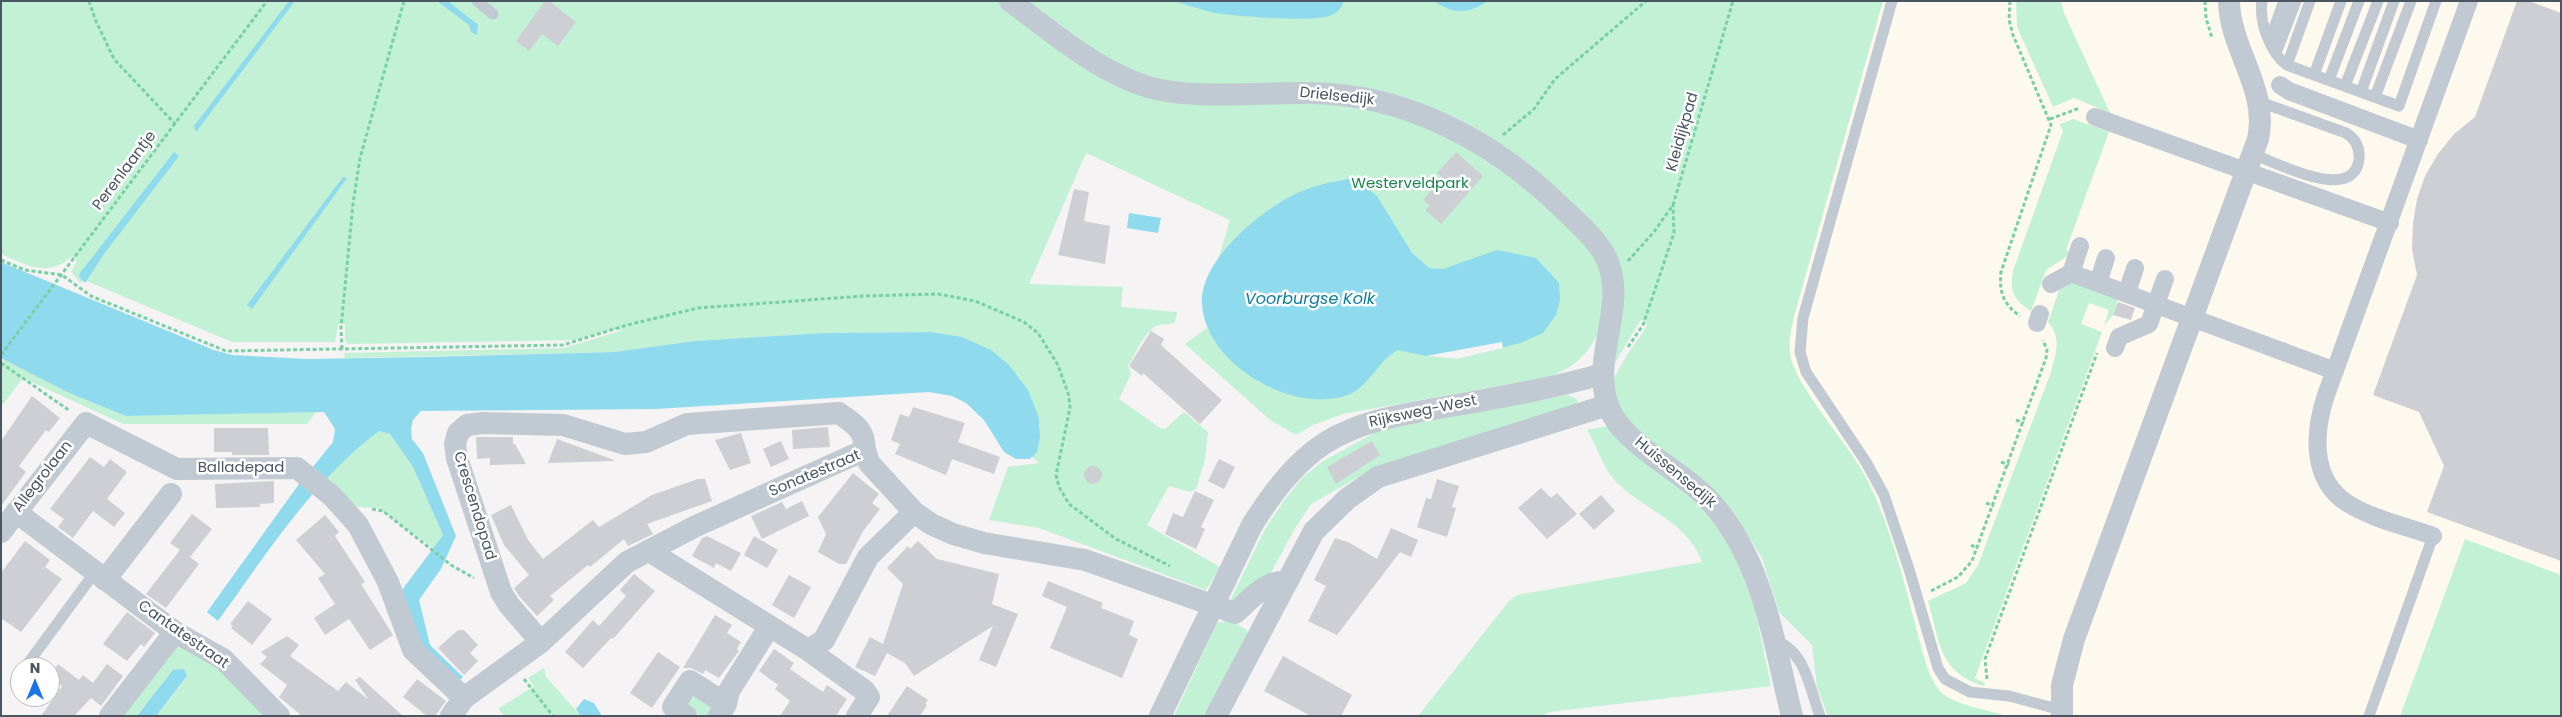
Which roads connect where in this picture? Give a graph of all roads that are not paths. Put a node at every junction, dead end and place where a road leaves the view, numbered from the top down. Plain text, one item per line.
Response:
1 (477, 1) edge
2 (1010, 1) edge
3 (1892, 1) edge
4 (2229, 1) edge
5 (2262, 1) edge
6 (2284, 1) edge
7 (2296, 1) edge
8 (2310, 1) edge
9 (2358, 1) edge
10 (2378, 1) edge
11 (2394, 1) edge
12 (2411, 1) edge
13 (2436, 1) edge
14 (2469, 1) edge
15 (2338, 5) edge
16 (493, 14) dead end
17 (2270, 39) junction
18 (2276, 53) junction
19 (2287, 66) junction
20 (2314, 75) junction
21 (2329, 80) junction
22 (2280, 85) dead end
23 (2345, 86) junction
24 (2361, 92) junction
25 (2375, 96) junction
26 (2260, 102) junction
27 (2095, 117) dead end
28 (2420, 140) junction
29 (2250, 163) junction
30 (2390, 223) junction
31 (2080, 246) dead end
32 (2106, 258) dead end
33 (2135, 268) dead end
34 (2071, 273) junction
35 (2165, 279) dead end
36 (2098, 283) junction
37 (2051, 284) dead end
38 (2127, 293) junction
39 (2156, 304) junction
40 (2193, 318) junction
41 (2111, 343) road end
42 (1605, 345) joint
43 (2335, 371) junction
44 (1603, 374) junction
45 (1608, 405) junction
46 (86, 423) joint
47 (865, 450) junction
48 (171, 494) dead end
49 (16, 512) junction
50 (914, 512) junction
51 (1, 532) edge
52 (2433, 536) joint
53 (649, 552) junction
54 (100, 576) junction
55 (1287, 582) junction
56 (1225, 610) junction
57 (1262, 626) junction
58 (769, 627) junction
59 (175, 632) junction
60 (1772, 639) junction
61 (541, 642) junction
62 (808, 650) junction
63 (33, 657) edge
64 (464, 698) junction
65 (722, 710) edge
66 (2062, 713) edge
67 (110, 716) edge
68 (279, 716) edge
69 (451, 716) edge
70 (686, 716) edge
71 (857, 716) edge
72 (1160, 716) edge
73 (1216, 716) edge
74 (1792, 716) edge
75 (1820, 716) edge
76 (2369, 716) edge

1 - 16 lane
2 - 42 street, Drielsedijk
3 - 66 lane
4 - 26 street
5 - 17 lane
6 - 17 lane
7 - 18 lane
8 - 19 lane
9 - 21 lane
10 - 23 lane
11 - 24 lane
12 - 25 lane
13 - 25 lane
14 - 28 street
15 - 20 lane
17 - 18 lane
18 - 19 lane
19 - 20 lane
20 - 21 lane
21 - 23 lane
22 - 28 street
23 - 24 lane
24 - 25 lane
26 - 29 street
26 - 29 lane
27 - 29 street
28 - 30 street
29 - 30 street
29 - 40 street
30 - 43 street
31 - 34 street
32 - 36 street
33 - 38 street
34 - 36 street
34 - 37 street
35 - 39 street
36 - 38 street
38 - 39 street
39 - 40 street
39 - 41 street
40 - 43 street
40 - 66 street
42 - 44 street, Huissensedijk
43 - 52 street
44 - 45 street, Huissensedijk
44 - 56 street, Rijksweg-West
45 - 55 street
45 - 60 street, Huissensedijk
46 - 49 street, Allegrolaan
46 - 64 street, Balladepad
47 - 50 street, Sonatestraat
47 - 53 street, Sonatestraat
47 - 61 street, Crescendopad
48 - 54 street
49 - 51 street, Allegrolaan
49 - 54 street, Cantatestraat
50 - 56 street, Sonatestraat
50 - 62 street
52 - 76 lane
53 - 58 street
53 - 61 street, Sonatestraat
54 - 59 street, Cantatestraat
54 - 63 lane
55 - 56 street, Rijksweg-West
55 - 57 street
56 - 57 street
56 - 72 street, Rijksweg-West
57 - 73 street
58 - 62 street
58 - 65 street
59 - 67 street
59 - 68 street, Cantatestraat
60 - 74 street, Huissensedijk
60 - 75 lane
61 - 64 street, Sonatestraat
62 - 71 street
64 - 69 street, Sonatestraat
65 - 70 street

